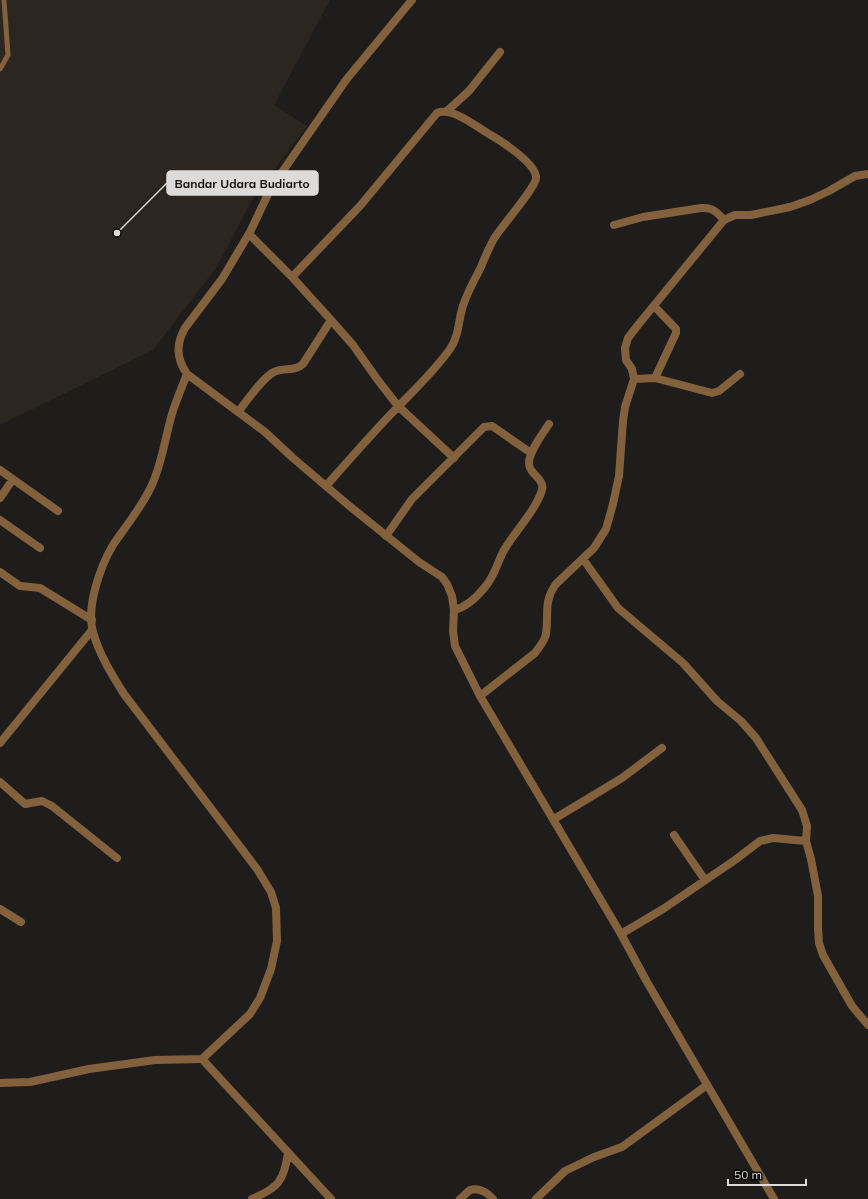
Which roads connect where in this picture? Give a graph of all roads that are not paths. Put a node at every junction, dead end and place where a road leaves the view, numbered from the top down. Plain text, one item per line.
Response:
1 (4, 0) edge
2 (412, 0) edge
3 (500, 52) dead end
4 (0, 69) edge
5 (447, 111) junction
6 (868, 174) edge
7 (724, 220) junction
8 (614, 225) dead end
9 (249, 234) junction
10 (292, 277) junction
11 (654, 306) junction
12 (330, 320) junction
13 (187, 374) junction
14 (740, 374) dead end
15 (655, 378) junction
16 (634, 379) junction
17 (398, 406) junction
18 (238, 412) junction
19 (550, 424) dead end
20 (531, 453) junction
21 (454, 458) junction
22 (0, 470) edge
23 (13, 479) junction
24 (326, 486) junction
25 (0, 498) edge
26 (58, 511) dead end
27 (0, 520) edge
28 (386, 536) junction
29 (40, 548) dead end
30 (583, 559) junction
31 (0, 572) edge
32 (454, 610) junction
33 (92, 620) junction
34 (92, 630) junction
35 (480, 696) junction
36 (1, 739) edge
37 (662, 748) dead end
38 (0, 782) edge
39 (554, 819) junction
40 (674, 835) dead end
41 (806, 841) junction
42 (117, 858) dead end
43 (705, 880) junction
44 (1, 912) edge
45 (21, 922) dead end
46 (621, 934) junction
47 (868, 1025) edge
48 (202, 1059) junction
49 (0, 1083) edge
50 (707, 1085) junction
51 (288, 1153) junction
52 (252, 1199) edge
53 (331, 1199) edge
54 (460, 1199) edge
55 (493, 1199) edge
56 (536, 1199) edge
57 (774, 1199) edge

1 - 4 lane
2 - 9 street
3 - 5 street
5 - 10 street
5 - 17 street
6 - 7 street
7 - 8 street
7 - 11 street
9 - 10 street
9 - 13 street
10 - 12 street
11 - 15 street
11 - 16 street
12 - 17 street
12 - 18 street
13 - 18 street
13 - 33 street
14 - 15 street
15 - 16 street
16 - 30 street
17 - 21 street
17 - 24 street
18 - 24 street
19 - 20 street
20 - 21 street
20 - 32 street
21 - 28 street
22 - 23 street
23 - 25 street
23 - 26 street
24 - 28 street
27 - 29 street
28 - 32 street
30 - 35 street
30 - 41 street
31 - 33 street
32 - 35 street
33 - 34 street
34 - 36 street
34 - 48 street
35 - 39 street
37 - 39 street
38 - 42 street
39 - 46 street
40 - 43 street
41 - 43 street
41 - 47 street
43 - 46 street
44 - 45 street
46 - 50 street
48 - 49 street
48 - 51 street
50 - 56 street
50 - 57 street
51 - 52 street
51 - 53 street
54 - 55 street

